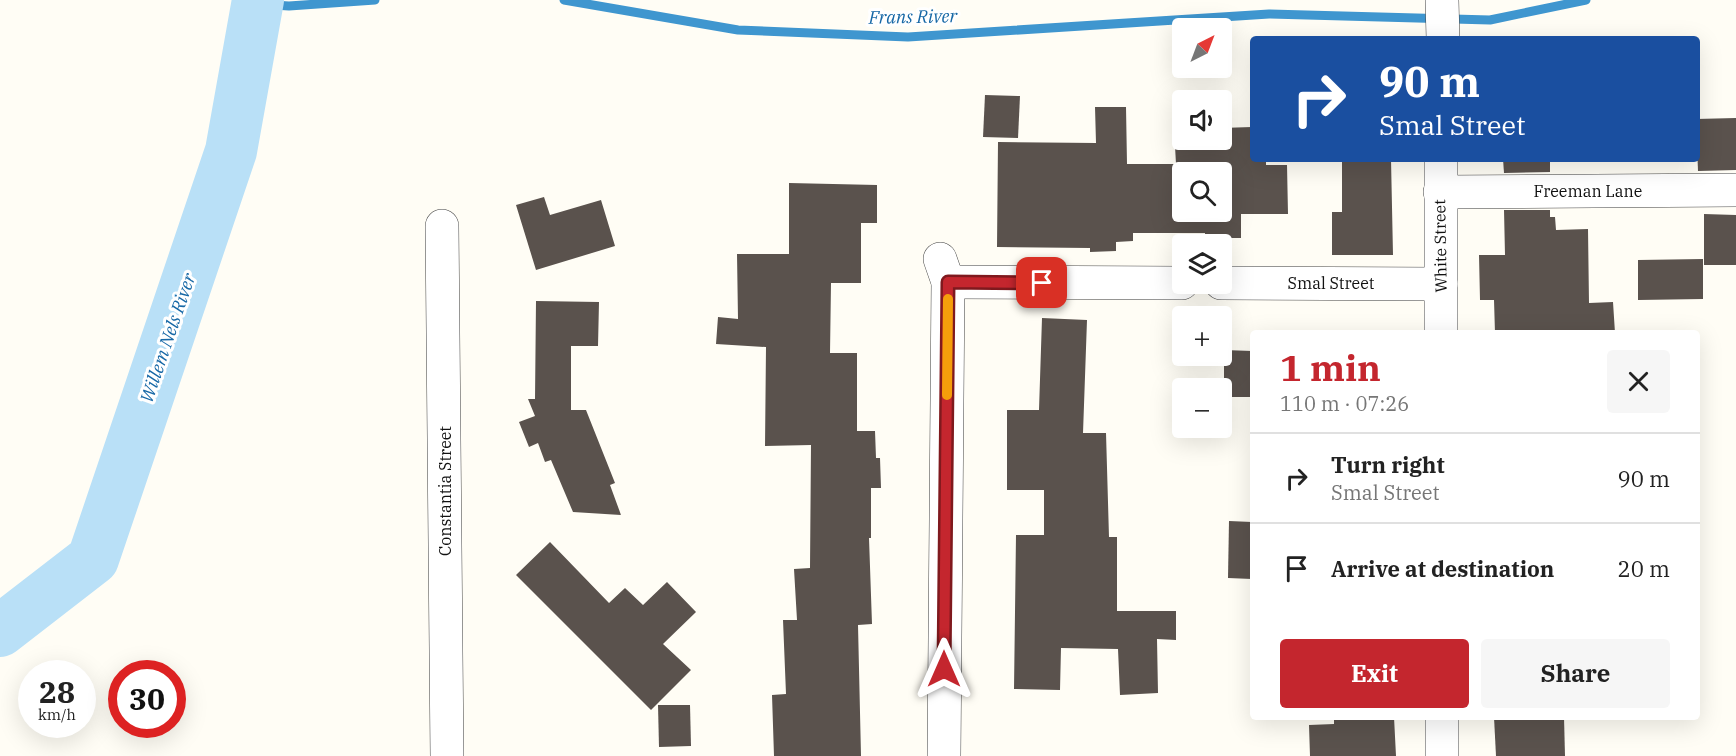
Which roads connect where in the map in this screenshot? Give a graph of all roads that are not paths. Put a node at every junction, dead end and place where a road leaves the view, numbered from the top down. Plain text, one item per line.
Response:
1 (1442, 0) edge
2 (1443, 36) edge
3 (1441, 162) edge
4 (1736, 190) edge
5 (1440, 192) junction
6 (442, 226) dead end
7 (1172, 282) edge
8 (1232, 283) edge
9 (1441, 284) junction
10 (1441, 330) edge
11 (1442, 720) edge
12 (447, 756) edge
13 (944, 756) edge
14 (1442, 756) edge

1 - 2 street
3 - 5 street, White Street
4 - 5 street, Freeman Lane
5 - 9 street, White Street
6 - 12 street, Constantia Street
7 - 13 street
8 - 9 street, Smal Street
9 - 10 street, White Street
11 - 14 street

